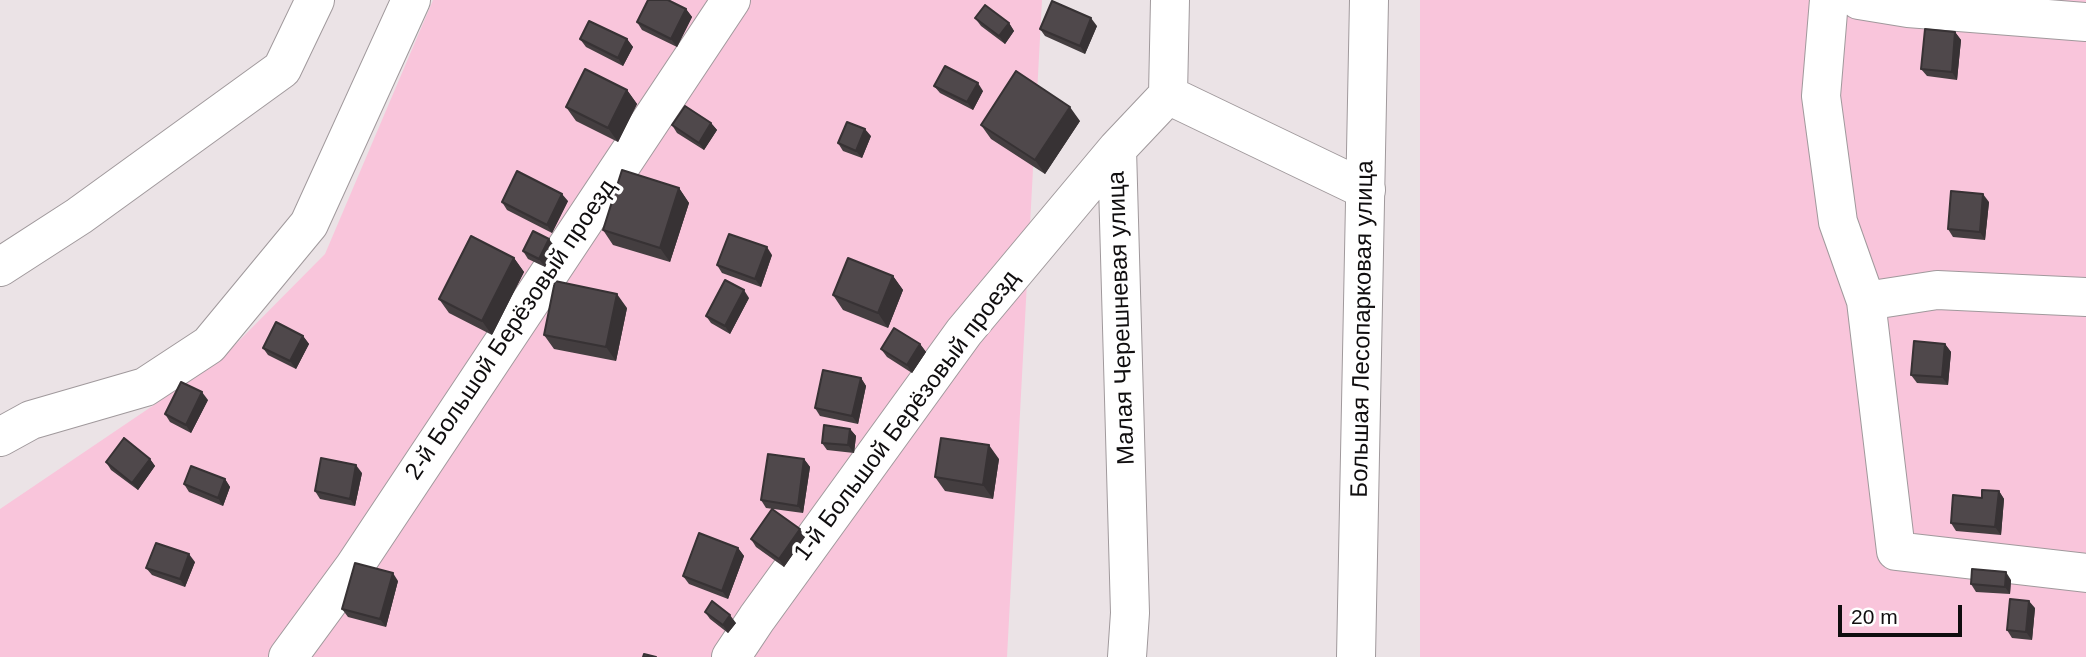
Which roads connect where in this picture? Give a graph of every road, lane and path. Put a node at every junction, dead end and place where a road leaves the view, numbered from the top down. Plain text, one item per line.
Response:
1 (315, 0) edge
2 (411, 0) edge
3 (731, 0) edge
4 (1170, 0) edge
5 (1369, 0) edge
6 (1829, 0) edge
7 (1859, 0) edge
8 (2086, 22) edge
9 (1168, 94) junction
10 (1117, 149) junction
11 (1366, 190) junction
12 (0, 267) edge
13 (2086, 297) edge
14 (1866, 301) junction
15 (0, 436) edge
16 (2086, 573) edge
17 (288, 657) edge
18 (731, 657) edge
19 (1127, 657) edge
20 (1356, 657) edge

1 - 12 street
2 - 15 street
3 - 17 street, 2-й Большой Берёзовый проезд
4 - 9 street
5 - 11 street, Большая Лесопарковая улица
6 - 14 street
7 - 8 street
9 - 10 street, Малая Черешневая улица
9 - 11 street
10 - 18 street, 1-й Большой Берёзовый проезд
10 - 19 street, Малая Черешневая улица
11 - 20 street, Большая Лесопарковая улица
13 - 14 street
14 - 16 street

